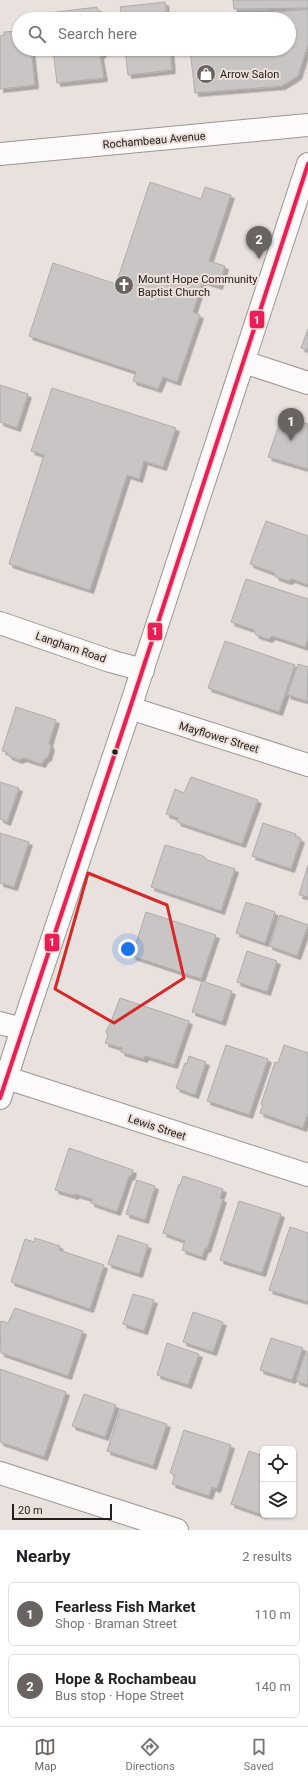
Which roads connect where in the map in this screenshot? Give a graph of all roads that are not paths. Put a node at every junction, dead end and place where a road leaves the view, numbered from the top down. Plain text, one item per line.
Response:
1 (308, 125) edge
2 (0, 154) edge
3 (308, 164) edge
4 (244, 362) junction
5 (308, 383) edge
6 (0, 623) edge
7 (143, 670) junction
8 (130, 708) junction
9 (308, 765) edge
10 (0, 1024) edge
11 (22, 1029) junction
12 (7, 1078) junction
13 (0, 1098) edge
14 (308, 1176) edge
15 (0, 1473) edge
16 (177, 1530) edge

1 - 2 street, Rochambeau Avenue
3 - 4 street
4 - 5 street
4 - 7 street
6 - 7 street, Langham Road
7 - 8 street
8 - 9 street, Mayflower Street
8 - 11 street
10 - 11 street
11 - 12 street
12 - 13 street
12 - 14 street, Lewis Street
15 - 16 street

